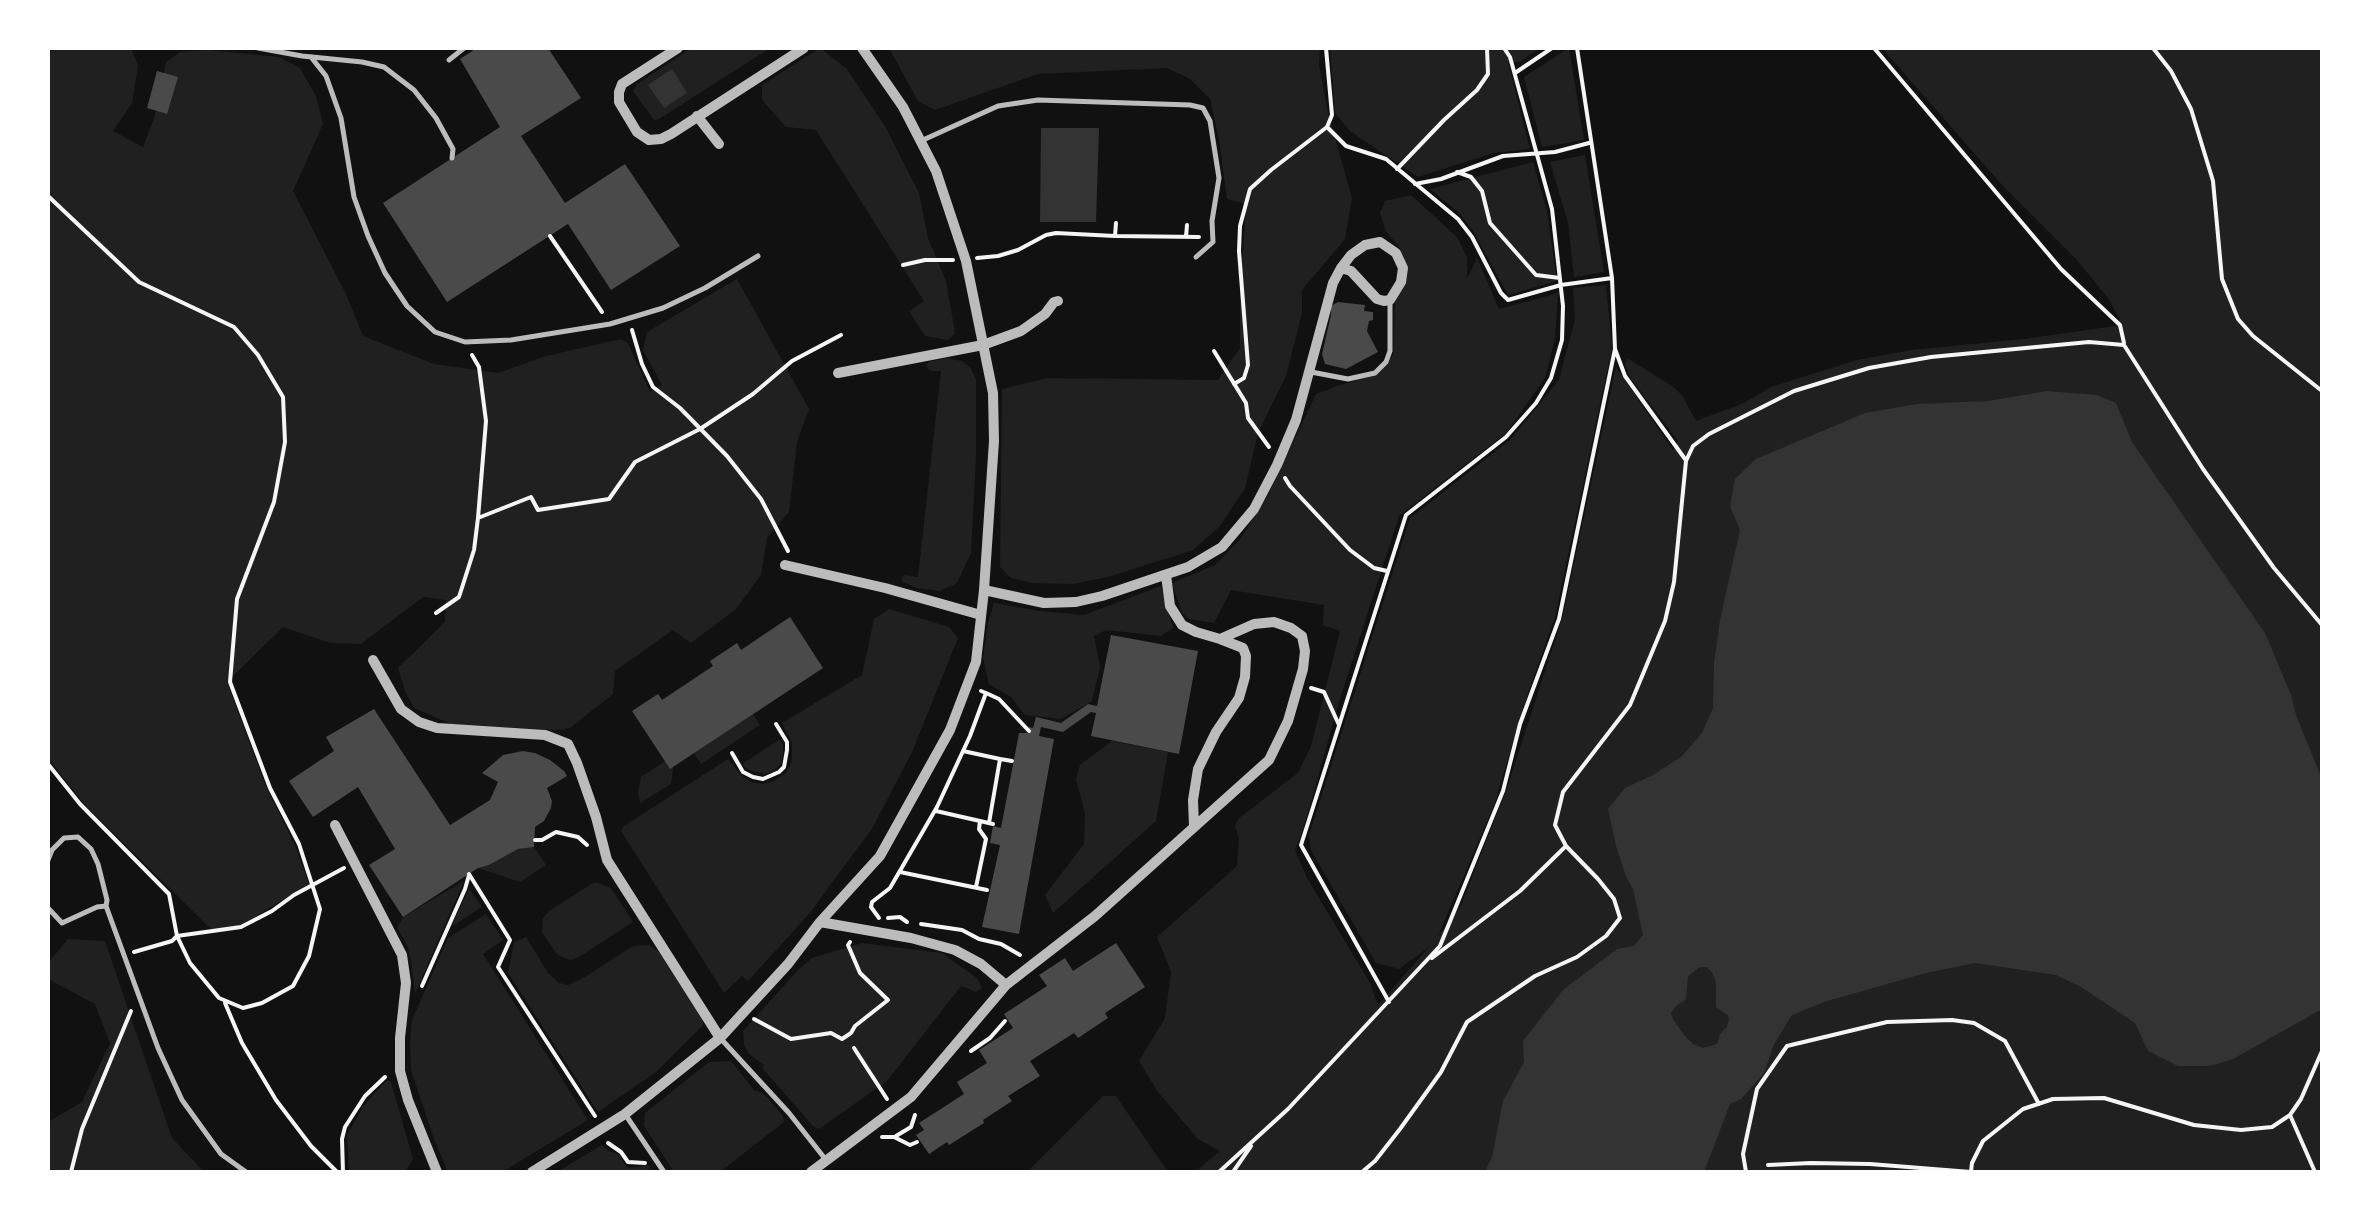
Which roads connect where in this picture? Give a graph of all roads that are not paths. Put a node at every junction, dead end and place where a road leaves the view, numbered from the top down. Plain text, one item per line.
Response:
1 (258, 48) edge
2 (464, 48) edge
3 (678, 48) edge
4 (804, 48) edge
5 (862, 48) edge
6 (311, 57) junction
7 (448, 60) dead end
8 (697, 116) junction
9 (920, 141) junction
10 (719, 144) dead end
11 (452, 158) dead end
12 (758, 256) dead end
13 (1196, 257) dead end
14 (1342, 268) junction
15 (1390, 300) junction
16 (1058, 301) dead end
17 (982, 345) junction
18 (1308, 371) junction
19 (838, 373) dead end
20 (785, 565) road end
21 (1166, 575) junction
22 (984, 590) junction
23 (980, 615) junction
24 (1220, 638) junction
25 (372, 660) dead end
26 (335, 825) dead end
27 (1194, 826) junction
28 (48, 860) edge
29 (106, 906) junction
30 (48, 908) edge
31 (820, 922) junction
32 (1006, 985) junction
33 (720, 1038) junction
34 (625, 1114) junction
35 (827, 1161) junction
36 (246, 1172) edge
37 (438, 1172) edge
38 (532, 1172) edge
39 (664, 1172) edge
40 (811, 1172) edge

1 - 6 lane
2 - 7 lane
3 - 8 street
4 - 8 street
5 - 9 street
6 - 11 lane
6 - 12 lane
8 - 10 street
9 - 13 lane
9 - 17 street
14 - 15 street
14 - 15 street
14 - 18 street
15 - 18 lane
16 - 17 street
17 - 19 street
17 - 22 street
18 - 21 street
20 - 23 street
21 - 22 street
21 - 24 street
22 - 23 street
23 - 31 street
24 - 27 street
24 - 27 street
25 - 33 street
26 - 37 street
27 - 32 street
28 - 29 lane
29 - 30 lane
29 - 36 lane
31 - 32 street
31 - 33 street
32 - 35 street
33 - 34 street
33 - 35 lane
34 - 38 street
34 - 39 lane
35 - 40 street

